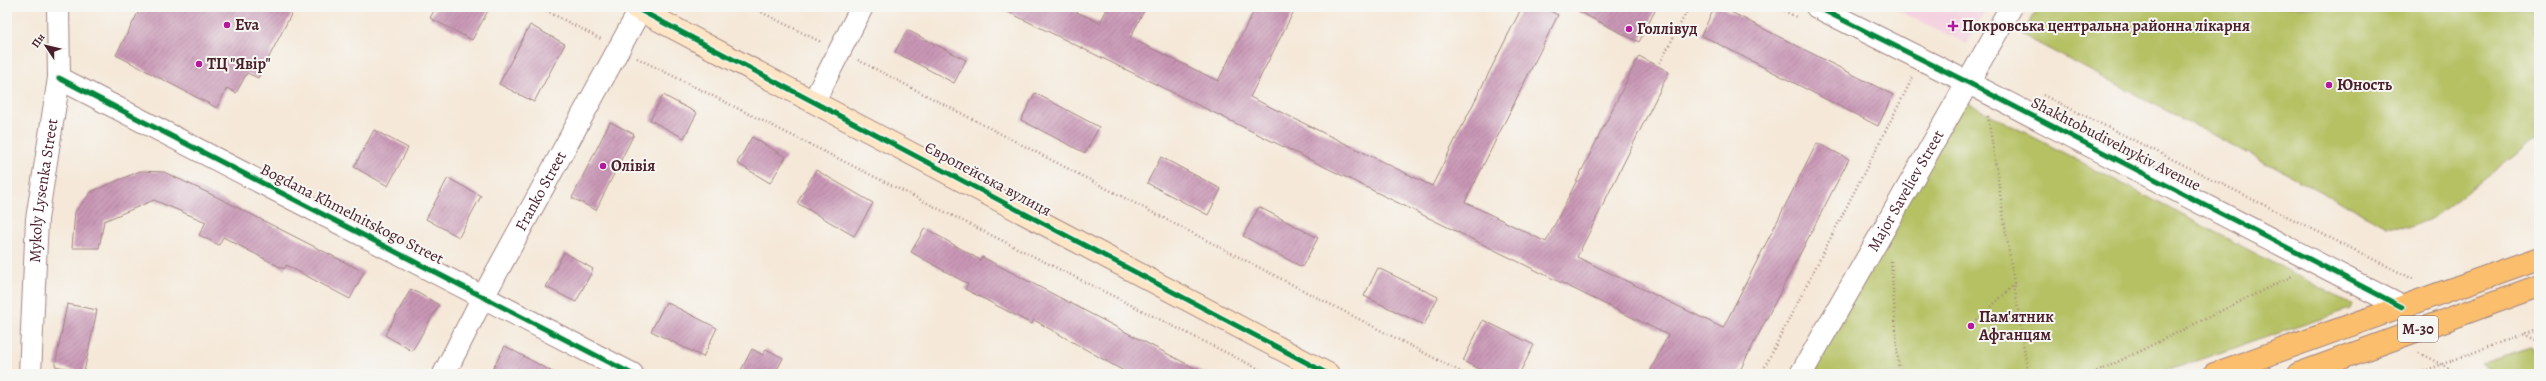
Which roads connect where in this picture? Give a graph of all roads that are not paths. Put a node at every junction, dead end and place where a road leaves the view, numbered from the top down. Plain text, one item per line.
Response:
1 (58, 7) edge
2 (862, 7) edge
3 (1817, 7) edge
4 (2010, 7) edge
5 (637, 8) edge
6 (59, 78) junction
7 (1967, 82) junction
8 (814, 101) junction
9 (2539, 258) edge
10 (2539, 286) edge
11 (483, 297) junction
12 (2402, 307) junction
13 (30, 374) edge
14 (444, 374) edge
15 (632, 374) edge
16 (1328, 374) edge
17 (1801, 374) edge
18 (2214, 374) edge
19 (2298, 374) edge

1 - 6 street, Mykoly Lysenka Street
2 - 8 street
3 - 7 street, Shakhtobudivelnykiv Avenue
4 - 7 street, Major Saveliev Street
5 - 8 street, Європейська вулиця
5 - 11 street, Franko Street
6 - 11 street, Bogdana Khmelnitskogo Street
6 - 13 street, Mykoly Lysenka Street
7 - 12 street, Shakhtobudivelnykiv Avenue
7 - 17 street, Major Saveliev Street
8 - 16 street, Європейська вулиця
9 - 12 highway, М-30
10 - 19 highway, М-30
11 - 14 street, Franko Street
11 - 15 street, Bogdana Khmelnitskogo Street
12 - 18 highway, М-30

